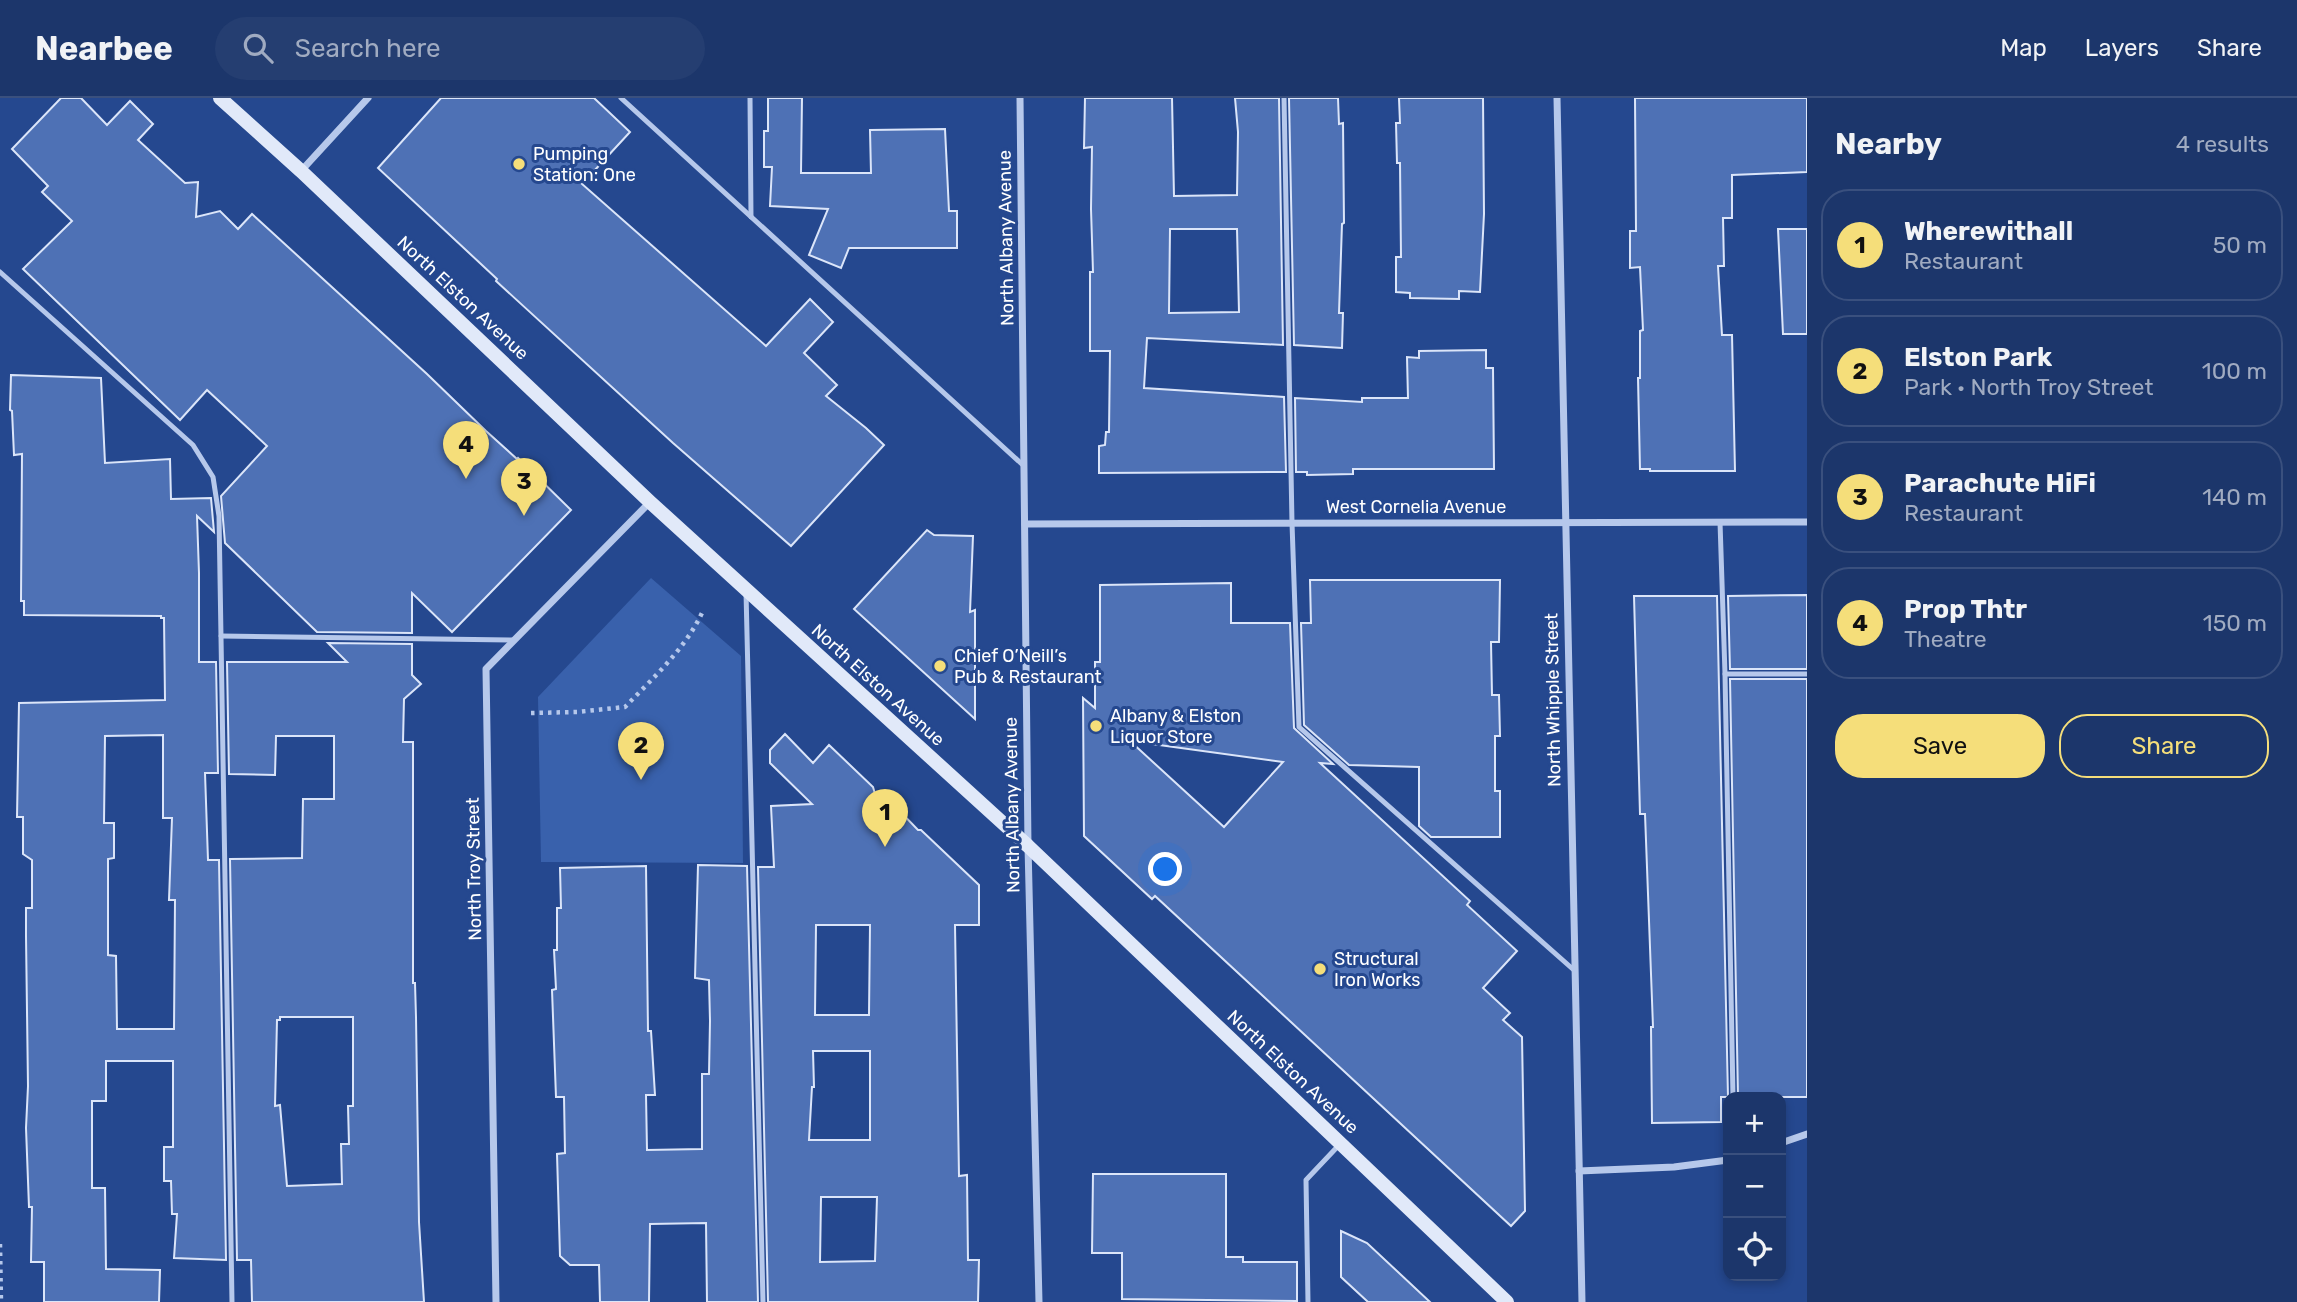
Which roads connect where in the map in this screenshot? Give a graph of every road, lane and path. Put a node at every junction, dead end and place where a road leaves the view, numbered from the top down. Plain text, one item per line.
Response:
1 (220, 98) edge
2 (368, 98) edge
3 (621, 98) edge
4 (750, 98) edge
5 (1020, 98) edge
6 (1284, 98) edge
7 (1557, 98) edge
8 (301, 171) junction
9 (751, 218) junction
10 (0, 272) edge
11 (1024, 466) junction
12 (650, 502) junction
13 (1565, 522) junction
14 (1720, 522) junction
15 (1807, 522) edge
16 (1292, 523) junction
17 (1025, 524) junction
18 (746, 589) junction
19 (702, 613) dead end
20 (221, 636) junction
21 (514, 640) junction
22 (1725, 674) junction
23 (1807, 674) edge
24 (531, 713) dead end
25 (1028, 846) junction
26 (1575, 971) junction
27 (1733, 1092) edge
28 (1807, 1134) edge
29 (1786, 1141) edge
30 (1341, 1144) junction
31 (1723, 1161) edge
32 (1579, 1171) junction
33 (0, 1244) edge
34 (1, 1302) edge
35 (232, 1302) edge
36 (496, 1302) edge
37 (764, 1302) edge
38 (1038, 1302) edge
39 (1308, 1302) edge
40 (1507, 1302) edge
41 (1582, 1302) edge

1 - 8 main road, North Elston Avenue
2 - 8 street
3 - 9 lane
4 - 9 lane
5 - 11 street, North Albany Avenue
6 - 16 lane
7 - 13 street, North Whipple Street
8 - 12 main road, North Elston Avenue
9 - 11 lane
10 - 20 lane
11 - 17 street, North Albany Avenue
12 - 18 main road, North Elston Avenue
12 - 21 street, North Troy Street
13 - 14 street, West Cornelia Avenue
13 - 16 street, West Cornelia Avenue
13 - 26 street, North Whipple Street
14 - 15 street, West Cornelia Avenue
14 - 22 lane
16 - 17 street, West Cornelia Avenue
16 - 26 lane
17 - 25 street, North Albany Avenue
18 - 25 main road, North Elston Avenue
18 - 37 lane
19 - 24 path
20 - 21 lane
20 - 35 lane
21 - 36 street, North Troy Street
22 - 23 lane
22 - 27 lane
25 - 30 main road, North Elston Avenue
25 - 38 street, North Albany Avenue
26 - 32 street, North Whipple Street
28 - 29 street
30 - 39 lane
30 - 40 main road, North Elston Avenue
31 - 32 street
32 - 41 street, North Whipple Street
33 - 34 path

